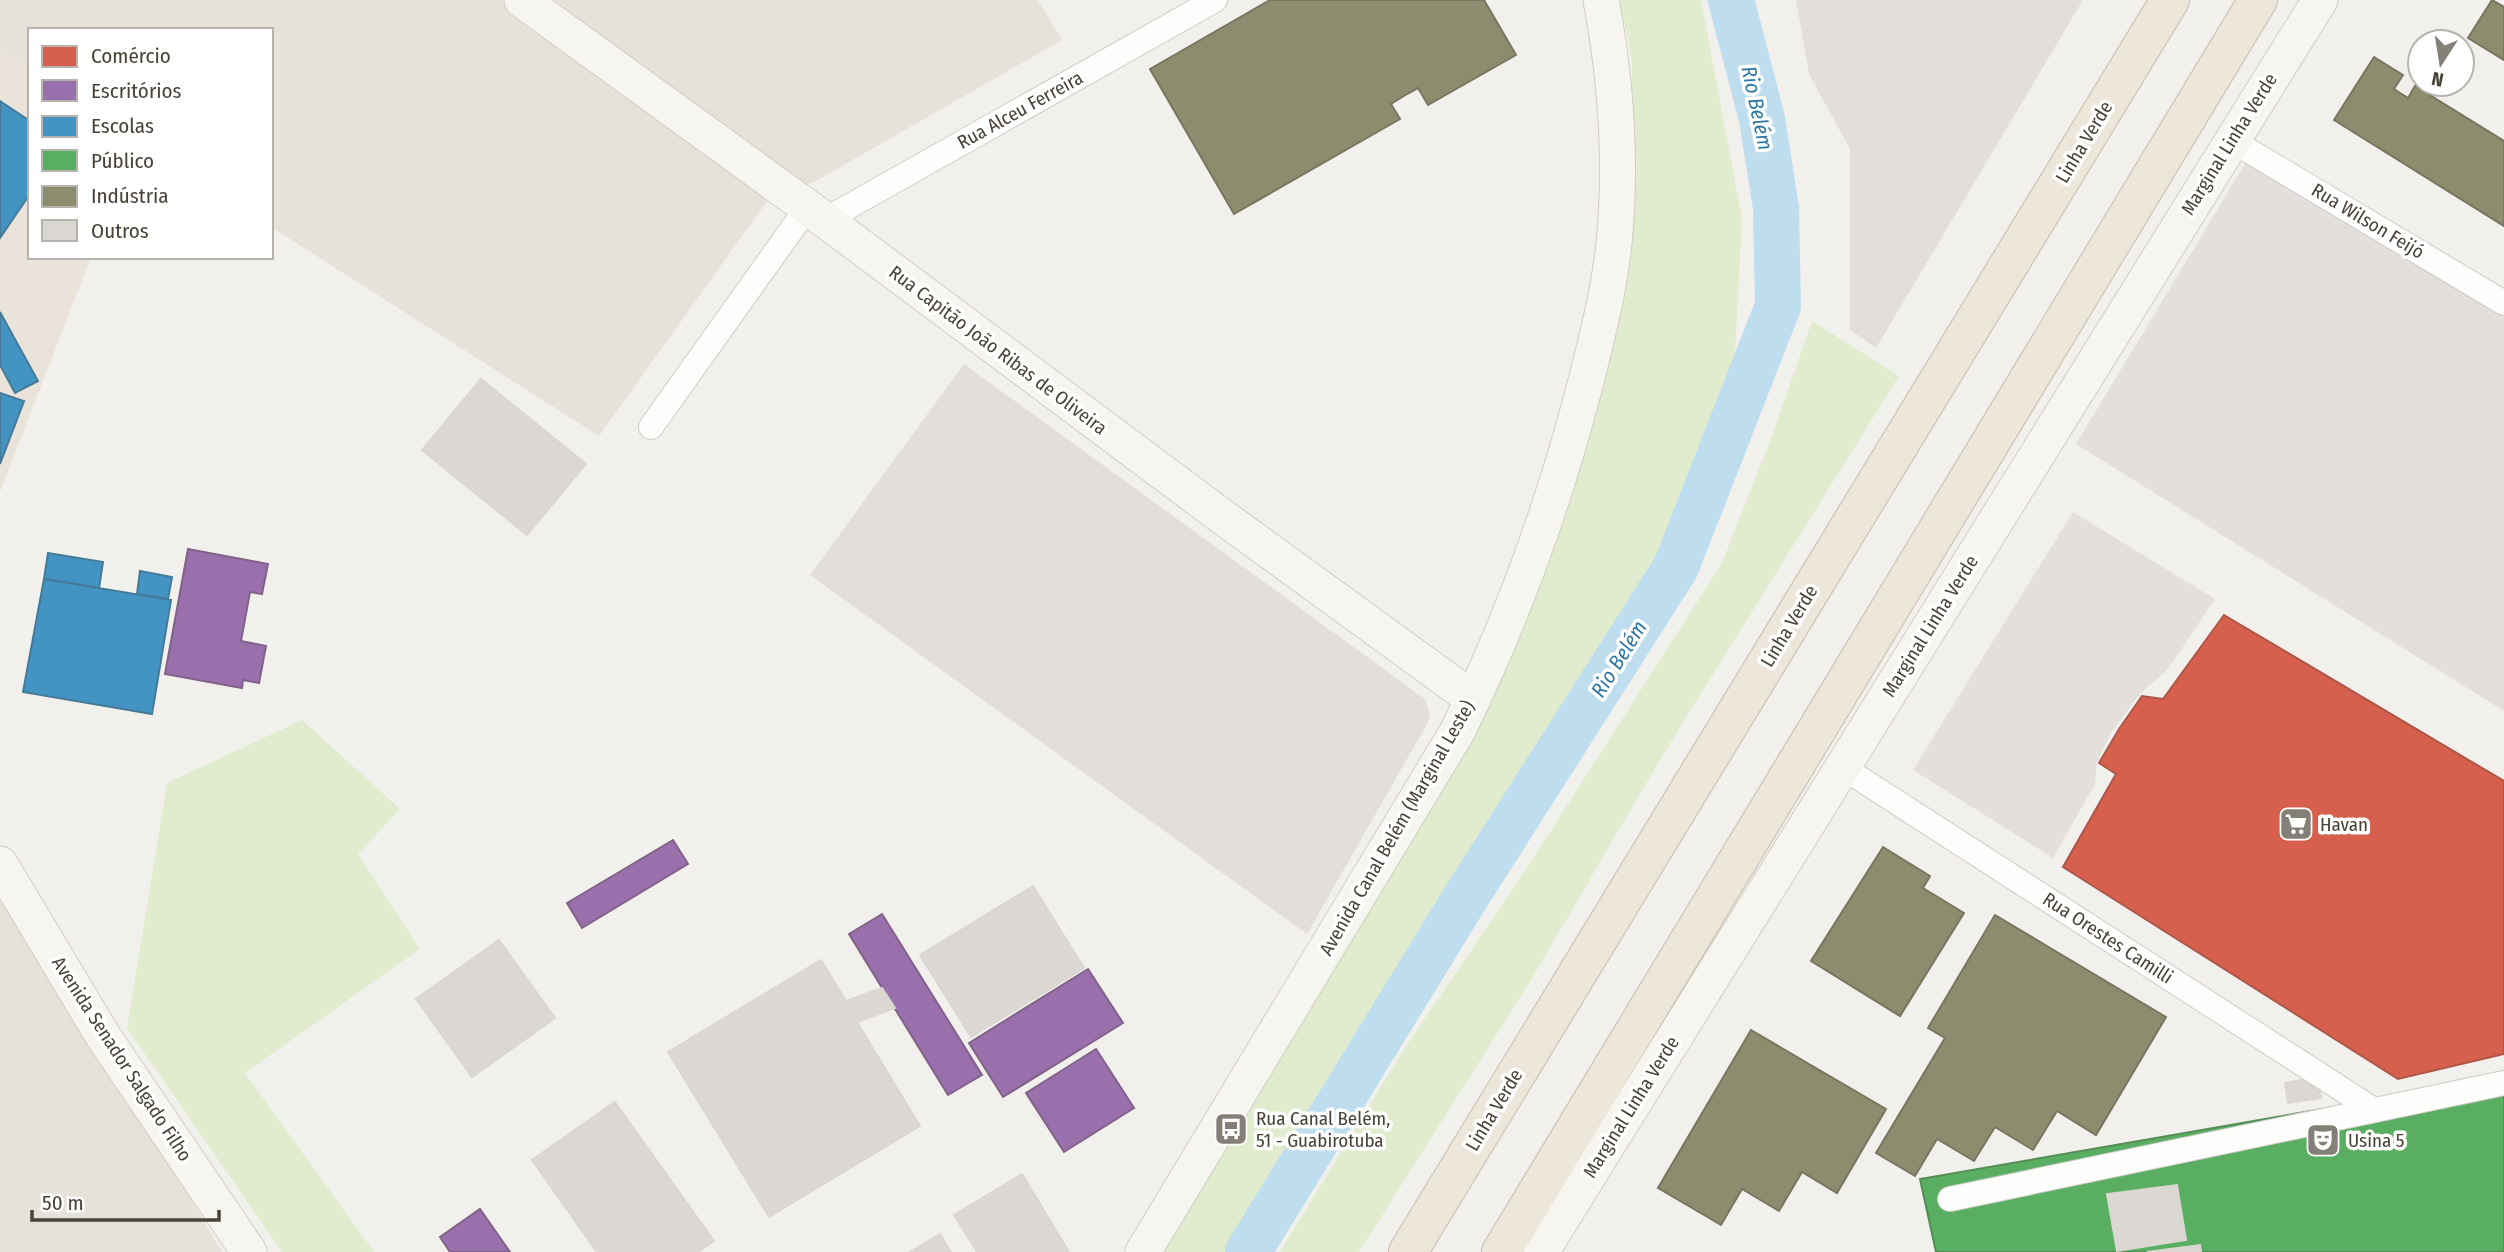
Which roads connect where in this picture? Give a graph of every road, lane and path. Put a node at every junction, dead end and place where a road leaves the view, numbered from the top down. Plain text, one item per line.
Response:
1 (522, 0) edge
2 (1215, 0) edge
3 (1601, 0) edge
4 (2170, 0) edge
5 (2258, 0) edge
6 (2320, 0) edge
7 (2231, 140) junction
8 (816, 214) junction
9 (2504, 303) edge
10 (652, 427) dead end
11 (1473, 699) junction
12 (1842, 767) junction
13 (0, 864) edge
14 (2504, 1083) edge
15 (2374, 1110) junction
16 (1950, 1199) dead end
17 (238, 1247) edge
18 (1143, 1252) edge
19 (1408, 1252) edge
20 (1501, 1252) edge
21 (1541, 1252) edge

1 - 8 street, Rua Capitão João Ribas de Oliveira
2 - 8 street, Rua Alceu Ferreira
3 - 11 street, Avenida Canal Belém (Marginal Leste)
4 - 19 highway, Linha Verde
5 - 20 highway
6 - 7 street, Marginal Linha Verde
7 - 9 street, Rua Wilson Feijó
7 - 12 street, Marginal Linha Verde
8 - 10 street, Rua Alceu Ferreira
8 - 11 street, Rua Capitão João Ribas de Oliveira
11 - 18 street, Avenida Canal Belém (Marginal Leste)
12 - 15 street, Rua Orestes Camilli
12 - 21 street, Marginal Linha Verde
13 - 17 street, Avenida Senador Salgado Filho
14 - 15 street
15 - 16 street

